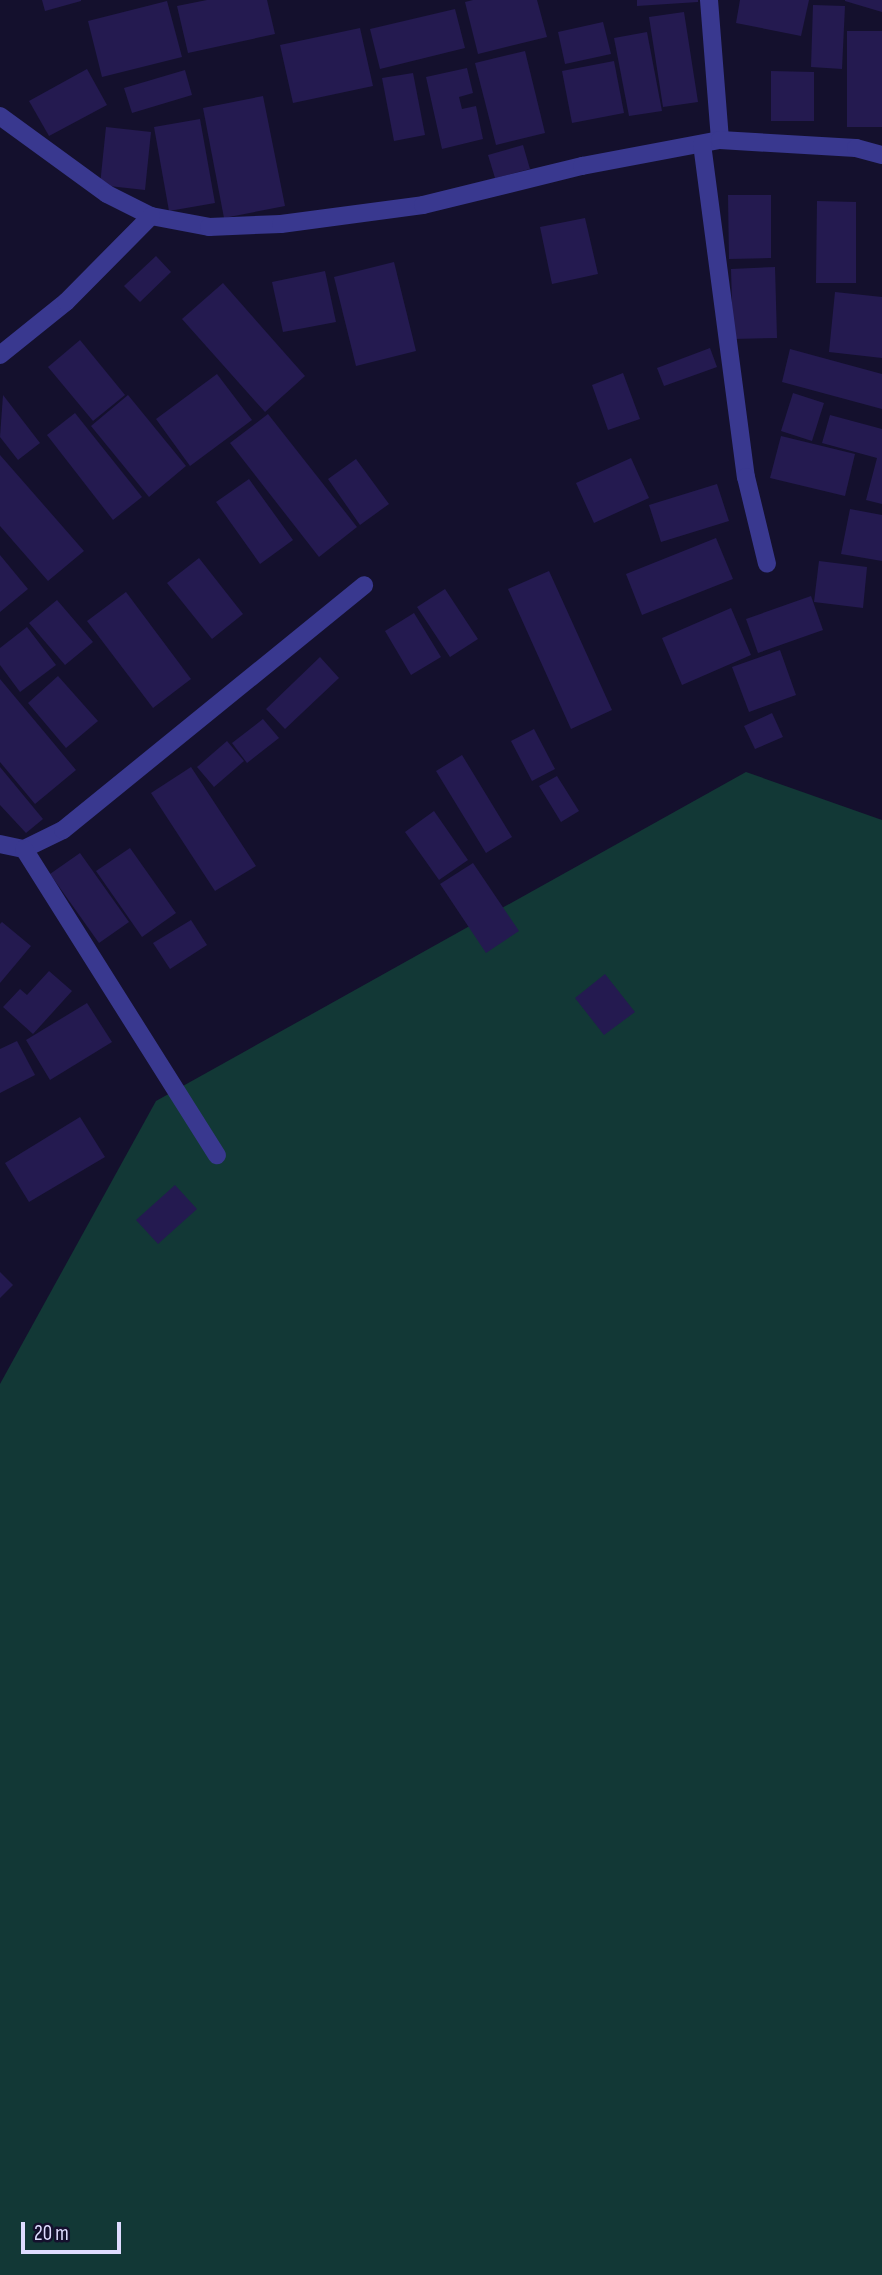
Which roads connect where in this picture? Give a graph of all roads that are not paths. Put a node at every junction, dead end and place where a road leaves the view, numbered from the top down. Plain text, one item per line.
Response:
1 (709, 0) edge
2 (0, 116) edge
3 (711, 142) junction
4 (882, 155) edge
5 (151, 216) junction
6 (0, 355) edge
7 (767, 564) dead end
8 (364, 585) dead end
9 (0, 844) edge
10 (24, 849) junction
11 (217, 1155) dead end

1 - 3 street
2 - 5 street
3 - 4 street
3 - 5 street
3 - 7 street
5 - 6 street
8 - 10 street
9 - 10 street
10 - 11 street

